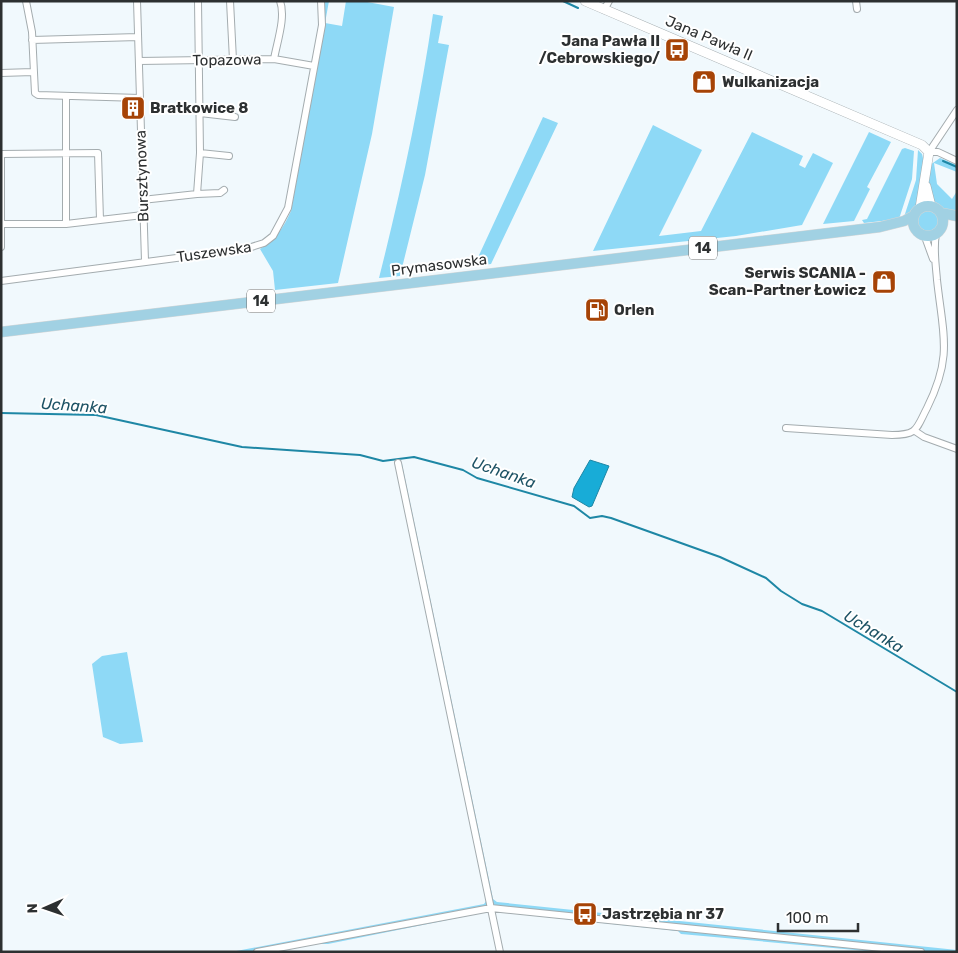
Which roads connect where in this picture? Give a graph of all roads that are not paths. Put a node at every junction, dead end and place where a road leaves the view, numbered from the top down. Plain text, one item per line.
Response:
1 (26, 1) edge
2 (138, 1) edge
3 (198, 1) edge
4 (230, 1) edge
5 (280, 1) edge
6 (321, 1) edge
7 (585, 1) edge
8 (856, 1) edge
9 (607, 5) edge
10 (857, 9) dead end
11 (138, 37) junction
12 (32, 40) junction
13 (274, 59) junction
14 (199, 60) junction
15 (233, 60) junction
16 (139, 61) junction
17 (314, 66) junction
18 (33, 72) junction
19 (1, 73) edge
20 (66, 96) junction
21 (140, 98) junction
22 (957, 110) edge
23 (200, 113) junction
24 (235, 117) dead end
25 (928, 152) junction
26 (66, 153) junction
27 (200, 153) junction
28 (1, 154) edge
29 (229, 156) dead end
30 (1, 158) edge
31 (957, 161) edge
32 (925, 176) junction
33 (224, 190) dead end
34 (197, 194) junction
35 (142, 200) junction
36 (931, 206) junction
37 (920, 208) junction
38 (941, 213) junction
39 (140, 216) junction
40 (913, 216) junction
41 (957, 216) edge
42 (100, 220) junction
43 (957, 220) edge
44 (2, 224) edge
45 (66, 224) junction
46 (943, 225) junction
47 (880, 227) junction
48 (915, 231) junction
49 (936, 234) junction
50 (925, 237) junction
51 (1, 247) edge
52 (145, 261) junction
53 (936, 267) junction
54 (1, 281) edge
55 (1, 332) edge
56 (786, 428) dead end
57 (916, 431) junction
58 (957, 449) edge
59 (398, 463) dead end
60 (491, 908) junction
61 (257, 952) edge
62 (500, 952) edge
63 (921, 952) edge

1 - 12 street
2 - 11 street, Bursztynowa
3 - 14 street
4 - 15 street
5 - 13 street
6 - 17 street, Tuszewska
7 - 9 street, Jana Pawła II
8 - 10 street
9 - 25 street, Jana Pawła II
11 - 12 street
11 - 16 street, Bursztynowa
12 - 18 street
13 - 15 street, Topazowa
13 - 17 street, Topazowa
14 - 15 street, Topazowa
14 - 16 street, Topazowa
14 - 23 street
16 - 21 street, Bursztynowa
17 - 52 street, Tuszewska
18 - 19 street
18 - 20 street
20 - 21 street
20 - 26 street
21 - 35 street, Bursztynowa
22 - 25 street
23 - 24 street
23 - 27 street
25 - 31 street, Jana Pawła II
25 - 32 street
26 - 28 street
26 - 42 street
26 - 45 street
27 - 29 street
27 - 34 street
30 - 44 street
32 - 36 street
32 - 37 street
33 - 34 street
34 - 35 street
35 - 39 street, Bursztynowa
36 - 37 main road
36 - 38 main road
37 - 40 main road, 14
38 - 41 main road
38 - 46 main road
39 - 42 street
39 - 52 street, Bursztynowa
40 - 47 main road, Prymasowska / 14
40 - 48 main road
42 - 45 street
43 - 46 main road
44 - 45 street
44 - 51 street
46 - 49 main road
47 - 48 main road, Prymasowska / 14
47 - 55 main road, Prymasowska / 14
48 - 50 main road, 14
49 - 50 main road
49 - 53 street
50 - 53 street
52 - 54 street, Tuszewska
53 - 57 street
56 - 57 street
57 - 58 street
59 - 60 street
60 - 61 street
60 - 62 street
60 - 63 street

